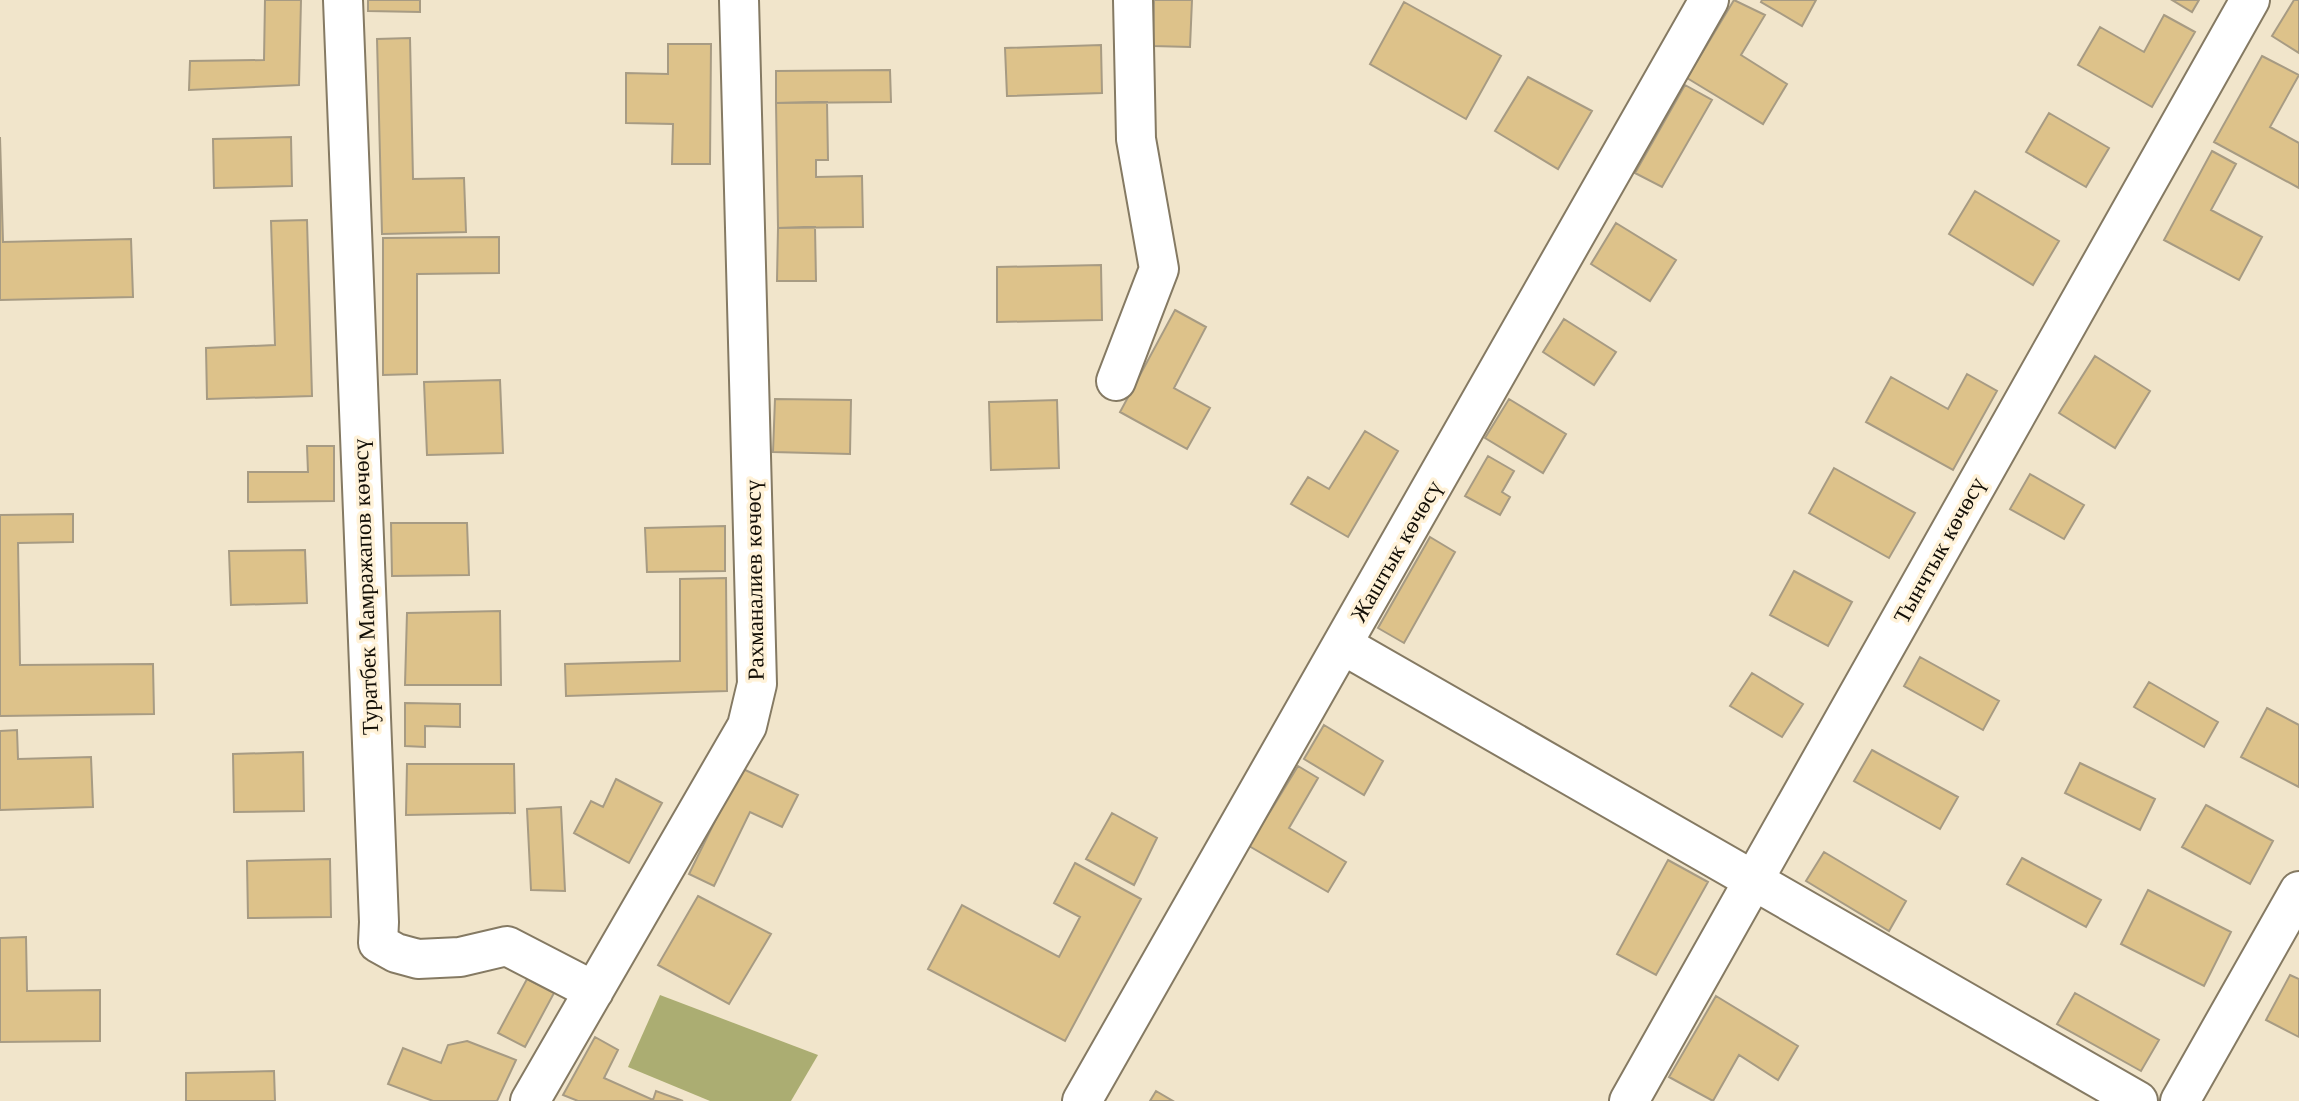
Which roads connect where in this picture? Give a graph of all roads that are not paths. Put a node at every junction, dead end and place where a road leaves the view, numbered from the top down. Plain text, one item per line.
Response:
1 (343, 0) edge
2 (739, 0) edge
3 (1133, 0) edge
4 (1709, 0) edge
5 (2250, 0) edge
6 (1116, 381) dead end
7 (1342, 645) junction
8 (1753, 880) junction
9 (2299, 891) edge
10 (594, 991) junction
11 (530, 1101) edge
12 (1082, 1101) edge
13 (1629, 1101) edge
14 (2138, 1101) edge
15 (2180, 1101) edge

1 - 10 street, Туратбек Мамражапов көчөсү
2 - 10 street, Рахманалиев көчөсү
3 - 6 street
4 - 7 street, Жаштык көчөсү
5 - 8 street, Тынчтык көчөсү
7 - 8 street
7 - 12 street, Жаштык көчөсү
8 - 13 street, Тынчтык көчөсү
8 - 14 street
9 - 15 street
10 - 11 street, Рахманалиев көчөсү

